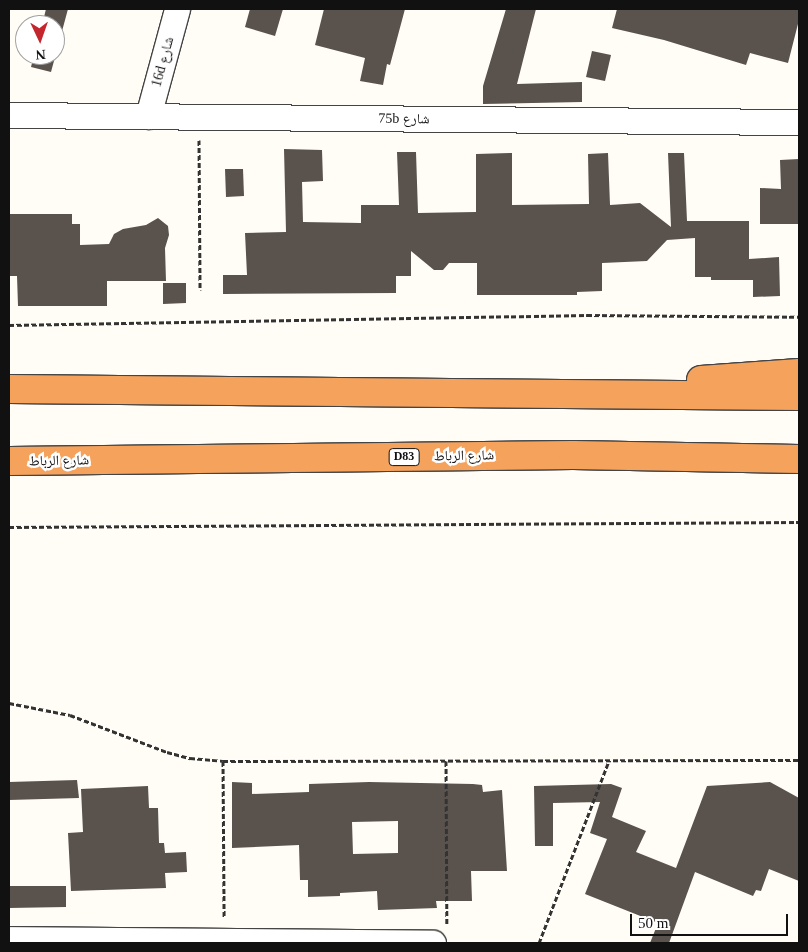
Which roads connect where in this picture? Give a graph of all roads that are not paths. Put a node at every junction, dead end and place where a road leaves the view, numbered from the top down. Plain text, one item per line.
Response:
1 (177, 9) edge
2 (9, 115) edge
3 (148, 116) junction
4 (799, 122) edge
5 (799, 373) edge
6 (9, 388) edge
7 (577, 394) junction
8 (799, 396) edge
9 (799, 458) edge
10 (9, 461) edge
11 (440, 938) edge
12 (9, 939) edge

1 - 3 street, 16d شارع
2 - 3 street, 75b شارع
3 - 4 street, 75b شارع
5 - 7 highway
6 - 7 highway
7 - 8 highway
9 - 10 highway, شارع الرباط / D83
11 - 12 street

